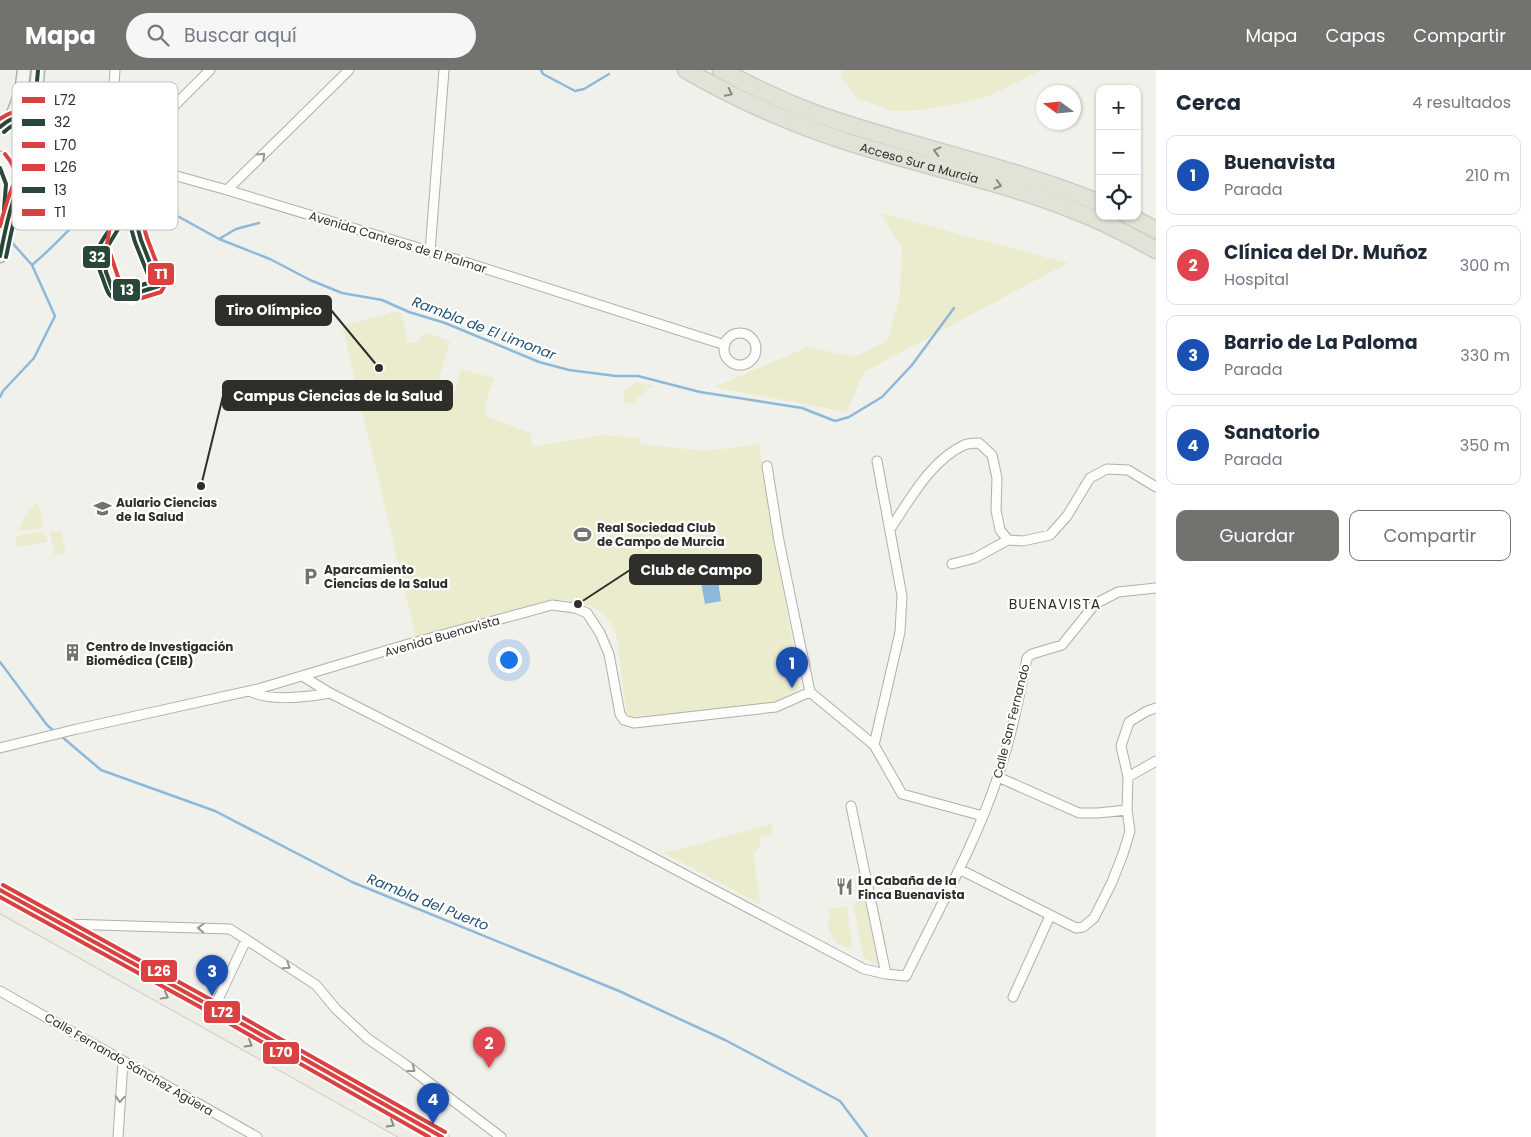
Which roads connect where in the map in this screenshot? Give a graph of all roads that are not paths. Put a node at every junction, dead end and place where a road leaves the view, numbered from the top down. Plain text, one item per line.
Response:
1 (210, 70) edge
2 (349, 70) edge
3 (444, 70) edge
4 (686, 70) edge
5 (721, 70) edge
6 (178, 102) edge
7 (12, 108) edge
8 (3, 124) edge
9 (3, 161) edge
10 (178, 176) edge
11 (12, 183) edge
12 (227, 190) junction
13 (12, 194) edge
14 (1096, 202) edge
15 (11, 204) joint
16 (1137, 220) edge
17 (1156, 230) edge
18 (1156, 250) edge
19 (430, 252) junction
20 (0, 256) edge
21 (725, 345) dead end
22 (876, 461) dead end
23 (767, 466) dead end
24 (1156, 487) edge
25 (890, 529) junction
26 (1008, 540) junction
27 (952, 564) dead end
28 (1156, 588) edge
29 (304, 676) junction
30 (258, 689) junction
31 (810, 692) junction
32 (330, 693) junction
33 (1156, 708) edge
34 (874, 745) junction
35 (0, 748) edge
36 (1156, 761) edge
37 (1128, 777) junction
38 (998, 778) junction
39 (851, 806) dead end
40 (1127, 810) junction
41 (983, 816) junction
42 (959, 869) junction
43 (0, 890) edge
44 (0, 905) edge
45 (1050, 916) junction
46 (60, 924) junction
47 (246, 940) junction
48 (886, 974) junction
49 (0, 991) edge
50 (1013, 997) dead end
51 (214, 1008) junction
52 (192, 1011) junction
53 (222, 1029) junction
54 (123, 1061) junction
55 (243, 1134) edge
56 (118, 1137) edge
57 (257, 1137) edge
58 (413, 1137) edge
59 (442, 1137) edge
60 (501, 1137) edge

1 - 6 street
12 -> 2 street
3 - 19 street
4 -> 18 highway, Acceso Sur a Murcia
14 -> 5 highway, Acceso Sur a Murcia
7 - 8 street
9 - 11 street
10 - 12 street, Avenida Canteros de El Palmar
12 - 19 street, Avenida Canteros de El Palmar
13 - 15 street
15 - 20 street
16 - 17 highway
19 - 21 street, Avenida Canteros de El Palmar
22 - 25 street
23 - 31 street
24 - 26 street
25 - 26 street
25 - 34 street
26 - 27 street
28 - 38 street, Calle San Fernando
29 - 30 street, Avenida Buenavista
29 - 31 street, Avenida Buenavista
29 - 32 street
30 - 32 street
30 - 35 street, Avenida Buenavista
31 - 34 street
32 - 48 street
33 - 37 street
34 - 41 street
36 - 37 street
37 - 40 street
38 - 40 street
38 - 41 street, Calle San Fernando
39 - 48 street
40 - 45 street
41 - 42 street, Calle San Fernando
42 - 45 street
42 - 48 street, Calle San Fernando
43 - 46 main road
44 -> 52 main road
45 - 50 street
47 -> 46 street
46 - 51 main road
47 - 51 street
47 -> 60 street
49 - 54 street, Calle Fernando Sánchez Agüera
51 - 52 main road
51 - 53 main road
51 - 59 main road
52 - 53 main road
53 -> 58 main road
54 - 55 street, Calle Fernando Sánchez Agüera
54 -> 56 street
55 - 57 street, Calle Fernando Sánchez Agüera

